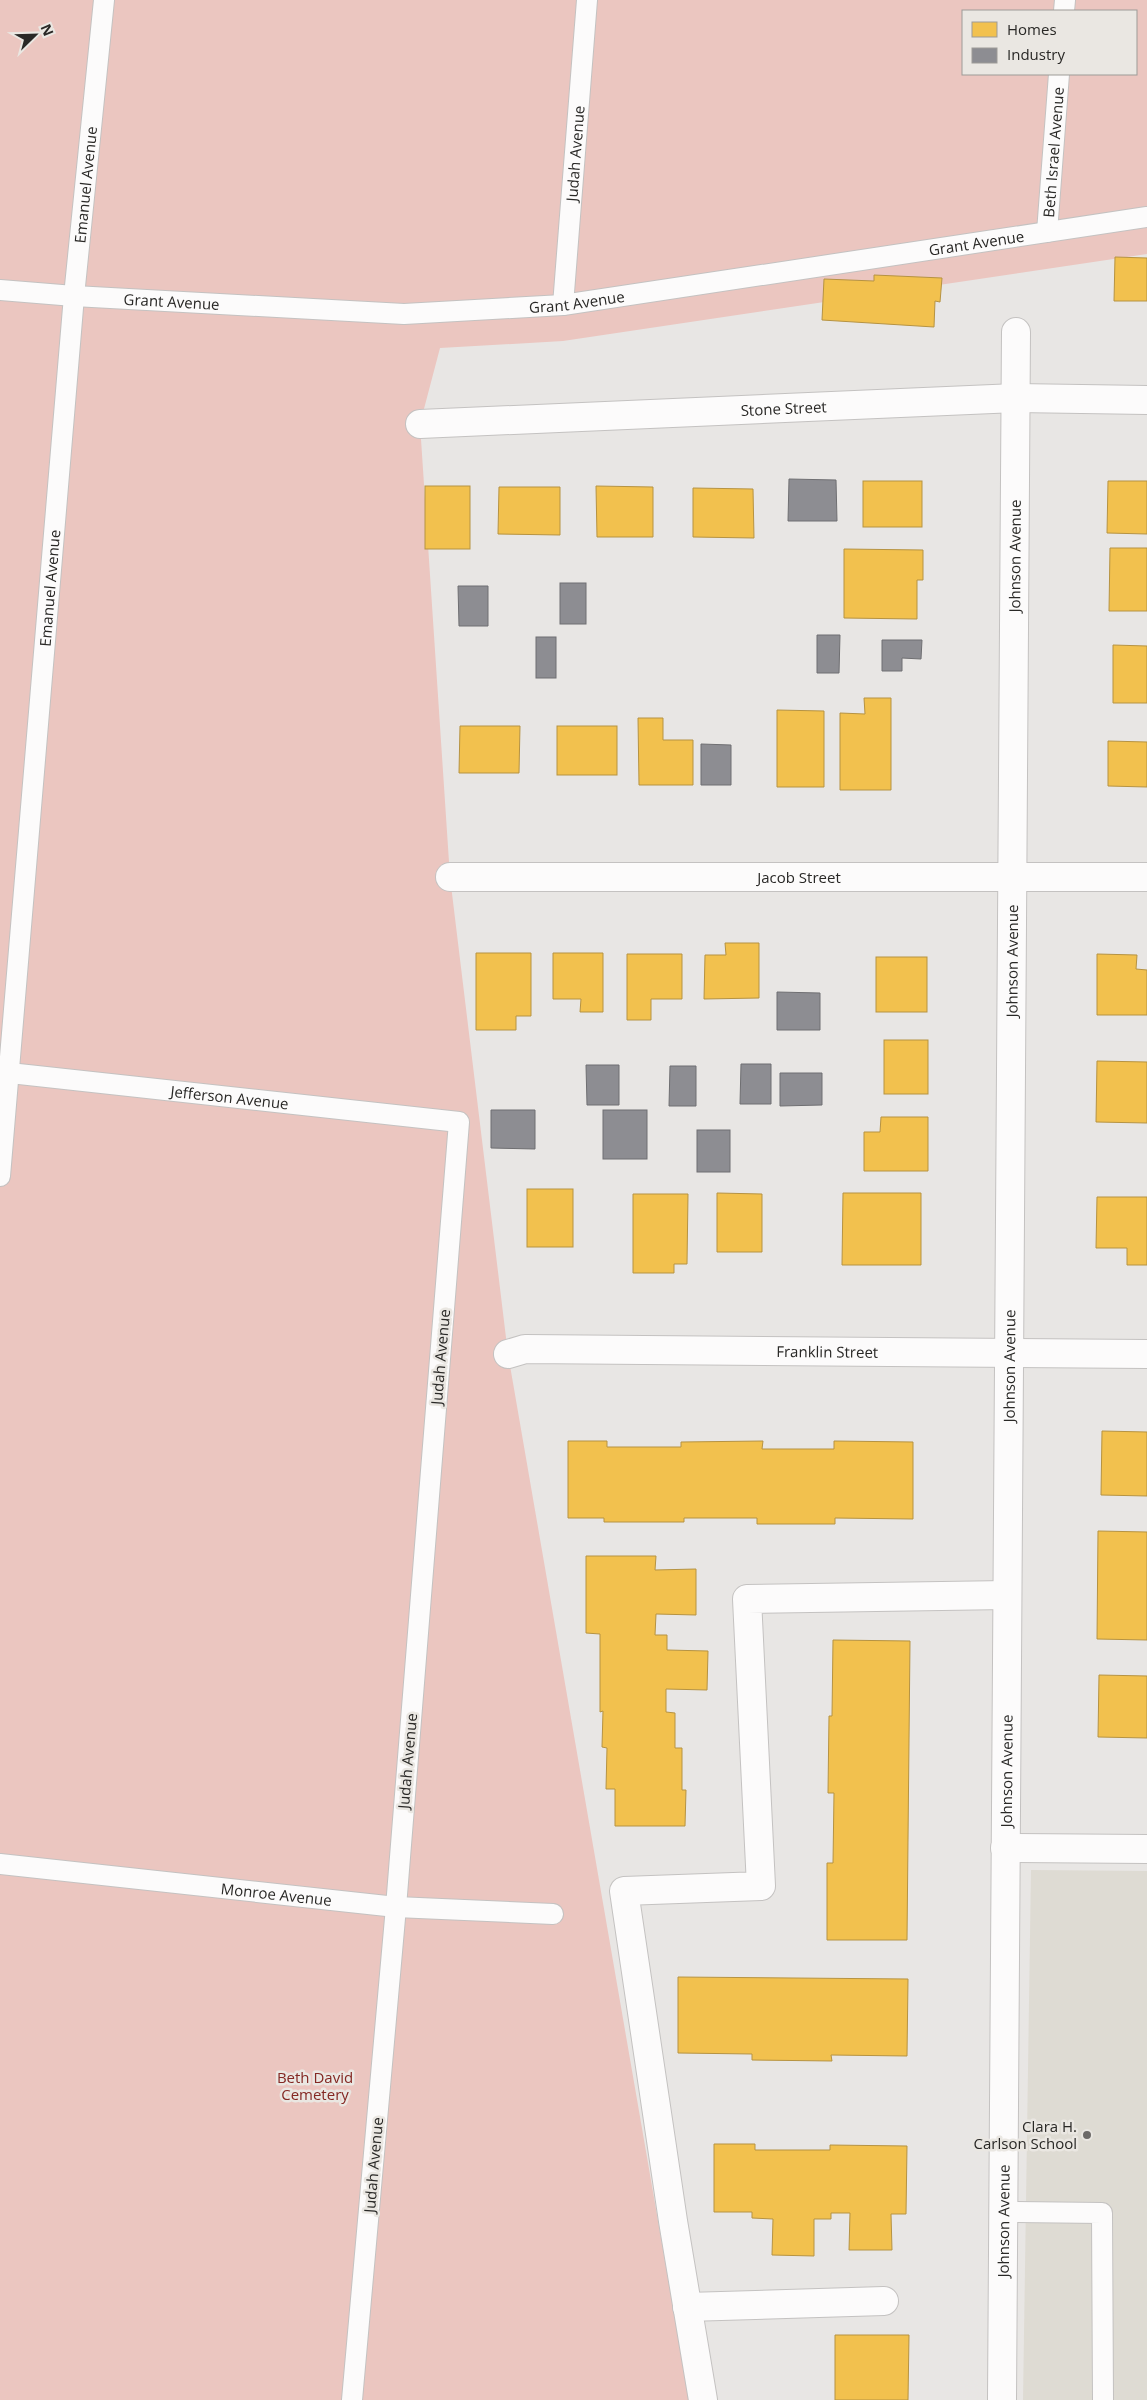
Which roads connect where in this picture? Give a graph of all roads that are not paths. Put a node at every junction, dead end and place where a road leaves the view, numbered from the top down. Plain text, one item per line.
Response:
1 (104, 0) edge
2 (587, 0) edge
3 (1059, 75) edge
4 (1147, 217) edge
5 (1047, 232) junction
6 (0, 290) edge
7 (74, 296) junction
8 (563, 305) junction
9 (1016, 332) dead end
10 (1016, 398) junction
11 (1147, 400) edge
12 (420, 424) dead end
13 (1012, 876) junction
14 (450, 877) dead end
15 (1147, 877) edge
16 (4, 1073) edge
17 (459, 1122) joint
18 (0, 1176) edge
19 (1008, 1352) junction
20 (508, 1354) dead end
21 (1147, 1354) edge
22 (1006, 1595) junction
23 (1005, 1848) junction
24 (1147, 1849) edge
25 (0, 1864) edge
26 (396, 1907) junction
27 (553, 1914) dead end
28 (1004, 2212) junction
29 (884, 2301) dead end
30 (687, 2307) junction
31 (352, 2400) edge
32 (703, 2400) edge
33 (1002, 2400) edge
34 (1103, 2400) edge

1 - 7 lane, Emanuel Avenue
2 - 8 lane, Judah Avenue
3 - 5 lane, Beth Israel Avenue
4 - 5 lane, Grant Avenue
5 - 8 lane, Grant Avenue
6 - 7 lane, Grant Avenue
7 - 8 lane, Grant Avenue
7 - 16 lane, Emanuel Avenue
9 - 10 street, Johnson Avenue
10 - 11 street, Stone Street
10 - 12 street, Stone Street
10 - 13 street, Johnson Avenue
13 - 14 street, Jacob Street
13 - 15 street, Jacob Street
13 - 19 street, Johnson Avenue
16 - 17 lane, Jefferson Avenue
16 - 18 lane, Emanuel Avenue
17 - 26 lane, Judah Avenue
19 - 20 street, Franklin Street
19 - 21 street, Franklin Street
19 - 22 street, Johnson Avenue
22 - 23 street, Johnson Avenue
22 - 30 street
23 - 24 street
23 - 28 street, Johnson Avenue
25 - 26 lane, Monroe Avenue
26 - 27 lane, Monroe Avenue
26 - 31 lane, Judah Avenue
28 - 33 street, Johnson Avenue
28 - 34 lane
29 - 30 street
30 - 32 street

